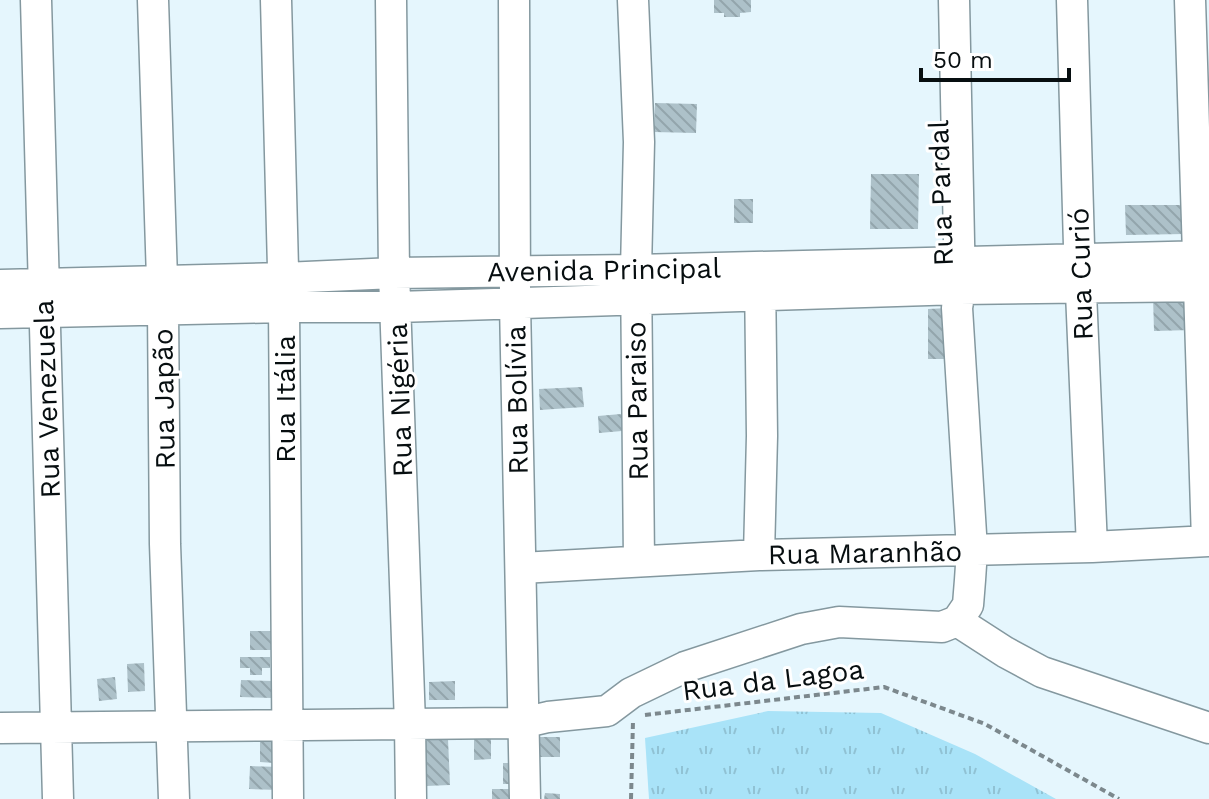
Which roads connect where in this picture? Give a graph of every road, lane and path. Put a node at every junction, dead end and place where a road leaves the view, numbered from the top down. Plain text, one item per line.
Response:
1 (36, 0) edge
2 (153, 0) edge
3 (276, 0) edge
4 (391, 0) edge
5 (514, 0) edge
6 (633, 0) edge
7 (934, 0) edge
8 (954, 0) edge
9 (1072, 0) edge
10 (1190, 0) edge
11 (947, 131) junction
12 (1204, 256) edge
13 (515, 272) junction
14 (394, 273) junction
15 (1081, 274) junction
16 (760, 282) junction
17 (953, 282) junction
18 (0, 285) edge
19 (636, 285) junction
20 (1204, 286) edge
21 (284, 293) junction
22 (162, 296) junction
23 (44, 298) junction
24 (515, 303) junction
25 (397, 307) junction
26 (0, 313) edge
27 (1208, 541) edge
28 (1092, 547) junction
29 (972, 550) junction
30 (759, 555) junction
31 (639, 561) junction
32 (521, 568) junction
33 (957, 621) junction
34 (522, 723) junction
35 (410, 724) junction
36 (172, 725) junction
37 (287, 725) junction
38 (56, 726) junction
39 (0, 728) edge
40 (1209, 728) edge
41 (58, 799) edge
42 (174, 799) edge
43 (288, 799) edge
44 (411, 799) edge
45 (525, 799) edge
46 (631, 799) edge
47 (1119, 799) edge

1 - 23 street, Rua Venezuela
2 - 22 street, Rua Japão
3 - 21 street, Rua Itália
4 - 14 street, Rua Nigéria
5 - 13 street, Rua Bolívia
6 - 19 street, Rua Paraiso
7 - 11 street, Rua Pardal
8 - 11 street, Rua Pardal
9 - 15 street, Rua Curió
10 - 12 street
11 - 17 street, Rua Pardal
12 - 15 street, Avenida Principal
12 - 20 street
13 - 14 street, Avenida Principal
13 - 19 street, Avenida Principal
13 - 24 street, Rua Bolívia
14 - 21 street, Avenida Principal
14 - 25 street, Rua Nigéria
15 - 17 street, Avenida Principal
15 - 20 street, Avenida Principal
15 - 28 street, Rua Curió
16 - 17 street, Avenida Principal
16 - 19 street, Avenida Principal
16 - 30 street
17 - 29 street, Rua Pardal
18 - 23 street, Avenida Principal
19 - 24 street, Avenida Principal
19 - 31 street, Rua Paraiso
20 - 27 street
21 - 22 street, Avenida Principal
21 - 25 street, Avenida Principal
21 - 37 street, Rua Itália
22 - 23 street, Avenida Principal
22 - 36 street, Rua Japão
23 - 26 street, Avenida Principal
23 - 38 street, Rua Venezuela
24 - 25 street, Avenida Principal
24 - 32 street, Rua Bolívia
25 - 35 street, Rua Nigéria
27 - 28 street, Rua Maranhão
28 - 29 street, Rua Maranhão
29 - 30 street, Rua Maranhão
29 - 33 street, Rua Pardal
30 - 31 street, Rua Maranhão
31 - 32 street, Rua Maranhão
32 - 34 street, Rua Bolívia
33 - 34 street
33 - 40 street
34 - 35 street
34 - 45 street, Rua Bolívia
35 - 37 street
35 - 44 street, Rua Nigéria
36 - 37 street
36 - 38 street
36 - 42 street, Rua Japão
37 - 43 street, Rua Itália
38 - 39 street
38 - 41 street, Rua Venezuela
46 - 47 path, Rua da Lagoa

